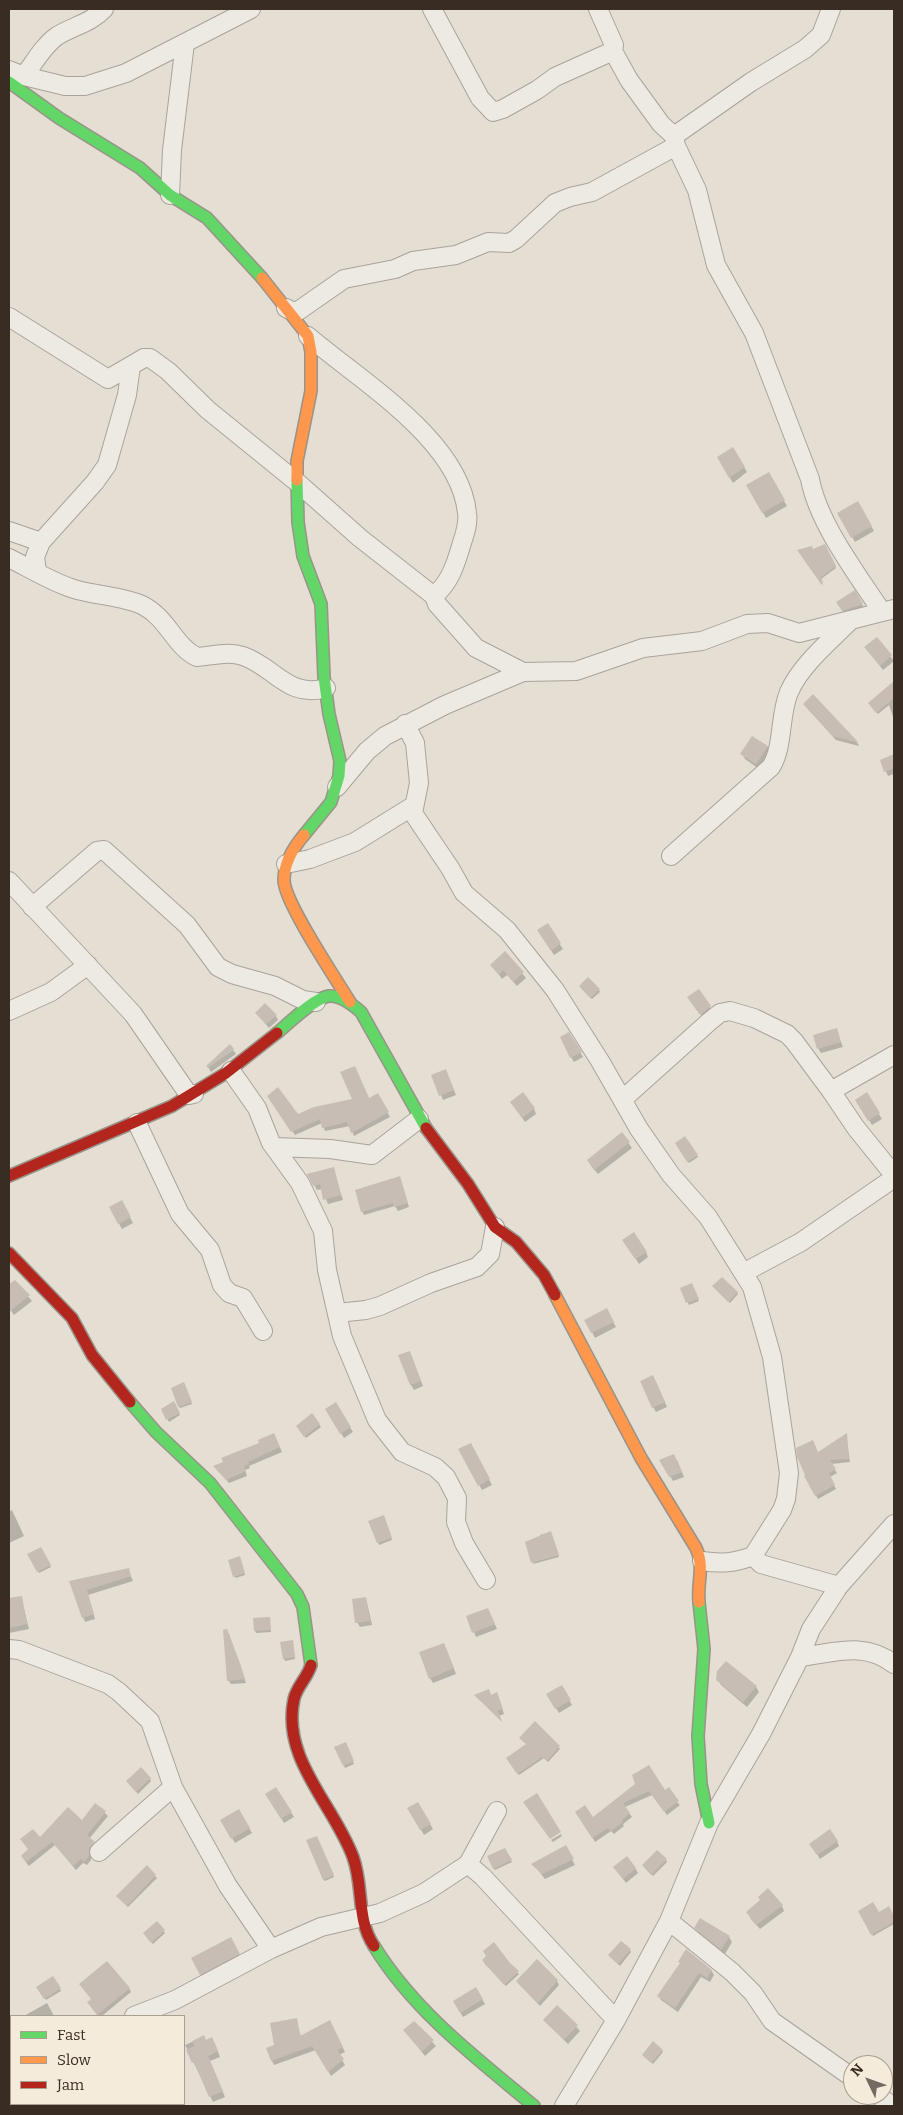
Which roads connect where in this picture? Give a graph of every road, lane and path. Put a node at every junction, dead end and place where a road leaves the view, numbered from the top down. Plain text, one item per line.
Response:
1 (104, 9) edge
2 (251, 9) edge
3 (432, 9) edge
4 (598, 9) edge
5 (831, 9) edge
6 (221, 17) edge
7 (185, 43) junction
8 (613, 51) junction
9 (14, 76) edge
10 (675, 141) junction
11 (170, 195) junction
12 (286, 308) junction
13 (9, 317) edge
14 (308, 336) junction
15 (131, 366) junction
16 (298, 483) junction
17 (9, 531) edge
18 (41, 542) junction
19 (9, 558) edge
20 (37, 571) junction
21 (434, 596) junction
22 (888, 610) edge
23 (849, 622) junction
24 (523, 672) junction
25 (326, 688) junction
26 (405, 724) junction
27 (336, 789) junction
28 (413, 806) junction
29 (671, 856) dead end
30 (286, 864) junction
31 (9, 881) edge
32 (32, 907) junction
33 (88, 965) junction
34 (316, 1002) junction
35 (350, 1002) junction
36 (9, 1011) edge
37 (894, 1055) edge
38 (231, 1071) junction
39 (831, 1091) junction
40 (194, 1094) junction
41 (623, 1099) junction
42 (419, 1119) junction
43 (138, 1123) junction
44 (274, 1147) junction
45 (9, 1176) edge
46 (894, 1177) edge
47 (495, 1227) junction
48 (9, 1253) edge
49 (745, 1272) junction
50 (337, 1313) junction
51 (263, 1332) dead end
52 (894, 1524) edge
53 (753, 1556) junction
54 (702, 1561) junction
55 (486, 1580) dead end
56 (839, 1586) junction
57 (12, 1652) edge
58 (800, 1657) junction
59 (894, 1664) edge
60 (173, 1787) junction
61 (497, 1811) dead end
62 (709, 1823) junction
63 (99, 1852) dead end
64 (468, 1864) junction
65 (362, 1917) junction
66 (669, 1921) junction
67 (272, 1949) junction
68 (137, 2015) edge
69 (616, 2020) junction
70 (843, 2071) edge
71 (534, 2106) edge
72 (564, 2106) edge

1 - 9 street
2 - 6 street
3 - 8 street
4 - 8 street
5 - 10 street
6 - 7 street
7 - 9 street
7 - 11 street
8 - 10 street
9 - 11 street
10 - 12 street
10 - 22 street
11 - 12 street
12 - 14 street
13 - 15 street
14 - 16 street
14 - 21 street
15 - 16 street
15 - 18 street
16 - 21 street
16 - 25 street
17 - 18 street
18 - 20 street
19 - 20 street
20 - 25 street
21 - 24 street
22 - 23 street
23 - 24 street
23 - 29 street
24 - 26 street
25 - 27 street
26 - 27 street
26 - 28 street
27 - 30 street
28 - 30 street
28 - 41 street
30 - 35 street
31 - 32 street
32 - 33 street
32 - 34 street
33 - 36 street
33 - 40 street
34 - 35 street
34 - 38 street
35 - 42 street
37 - 39 street
38 - 40 street
38 - 44 street
39 - 41 street
39 - 46 street
40 - 43 street
41 - 49 street
42 - 44 street
42 - 47 street
43 - 45 street
43 - 51 street
44 - 50 street
46 - 49 street
47 - 50 street
47 - 54 street
48 - 65 street
49 - 53 street
50 - 55 street
52 - 56 street
53 - 54 street
53 - 56 street
54 - 62 street
56 - 58 street
57 - 60 street
58 - 59 street
58 - 62 street
60 - 63 street
60 - 67 street
61 - 64 street
62 - 66 street
64 - 65 street
64 - 69 street
65 - 67 street
65 - 71 street
66 - 69 street
66 - 70 street
67 - 68 street
69 - 72 street

